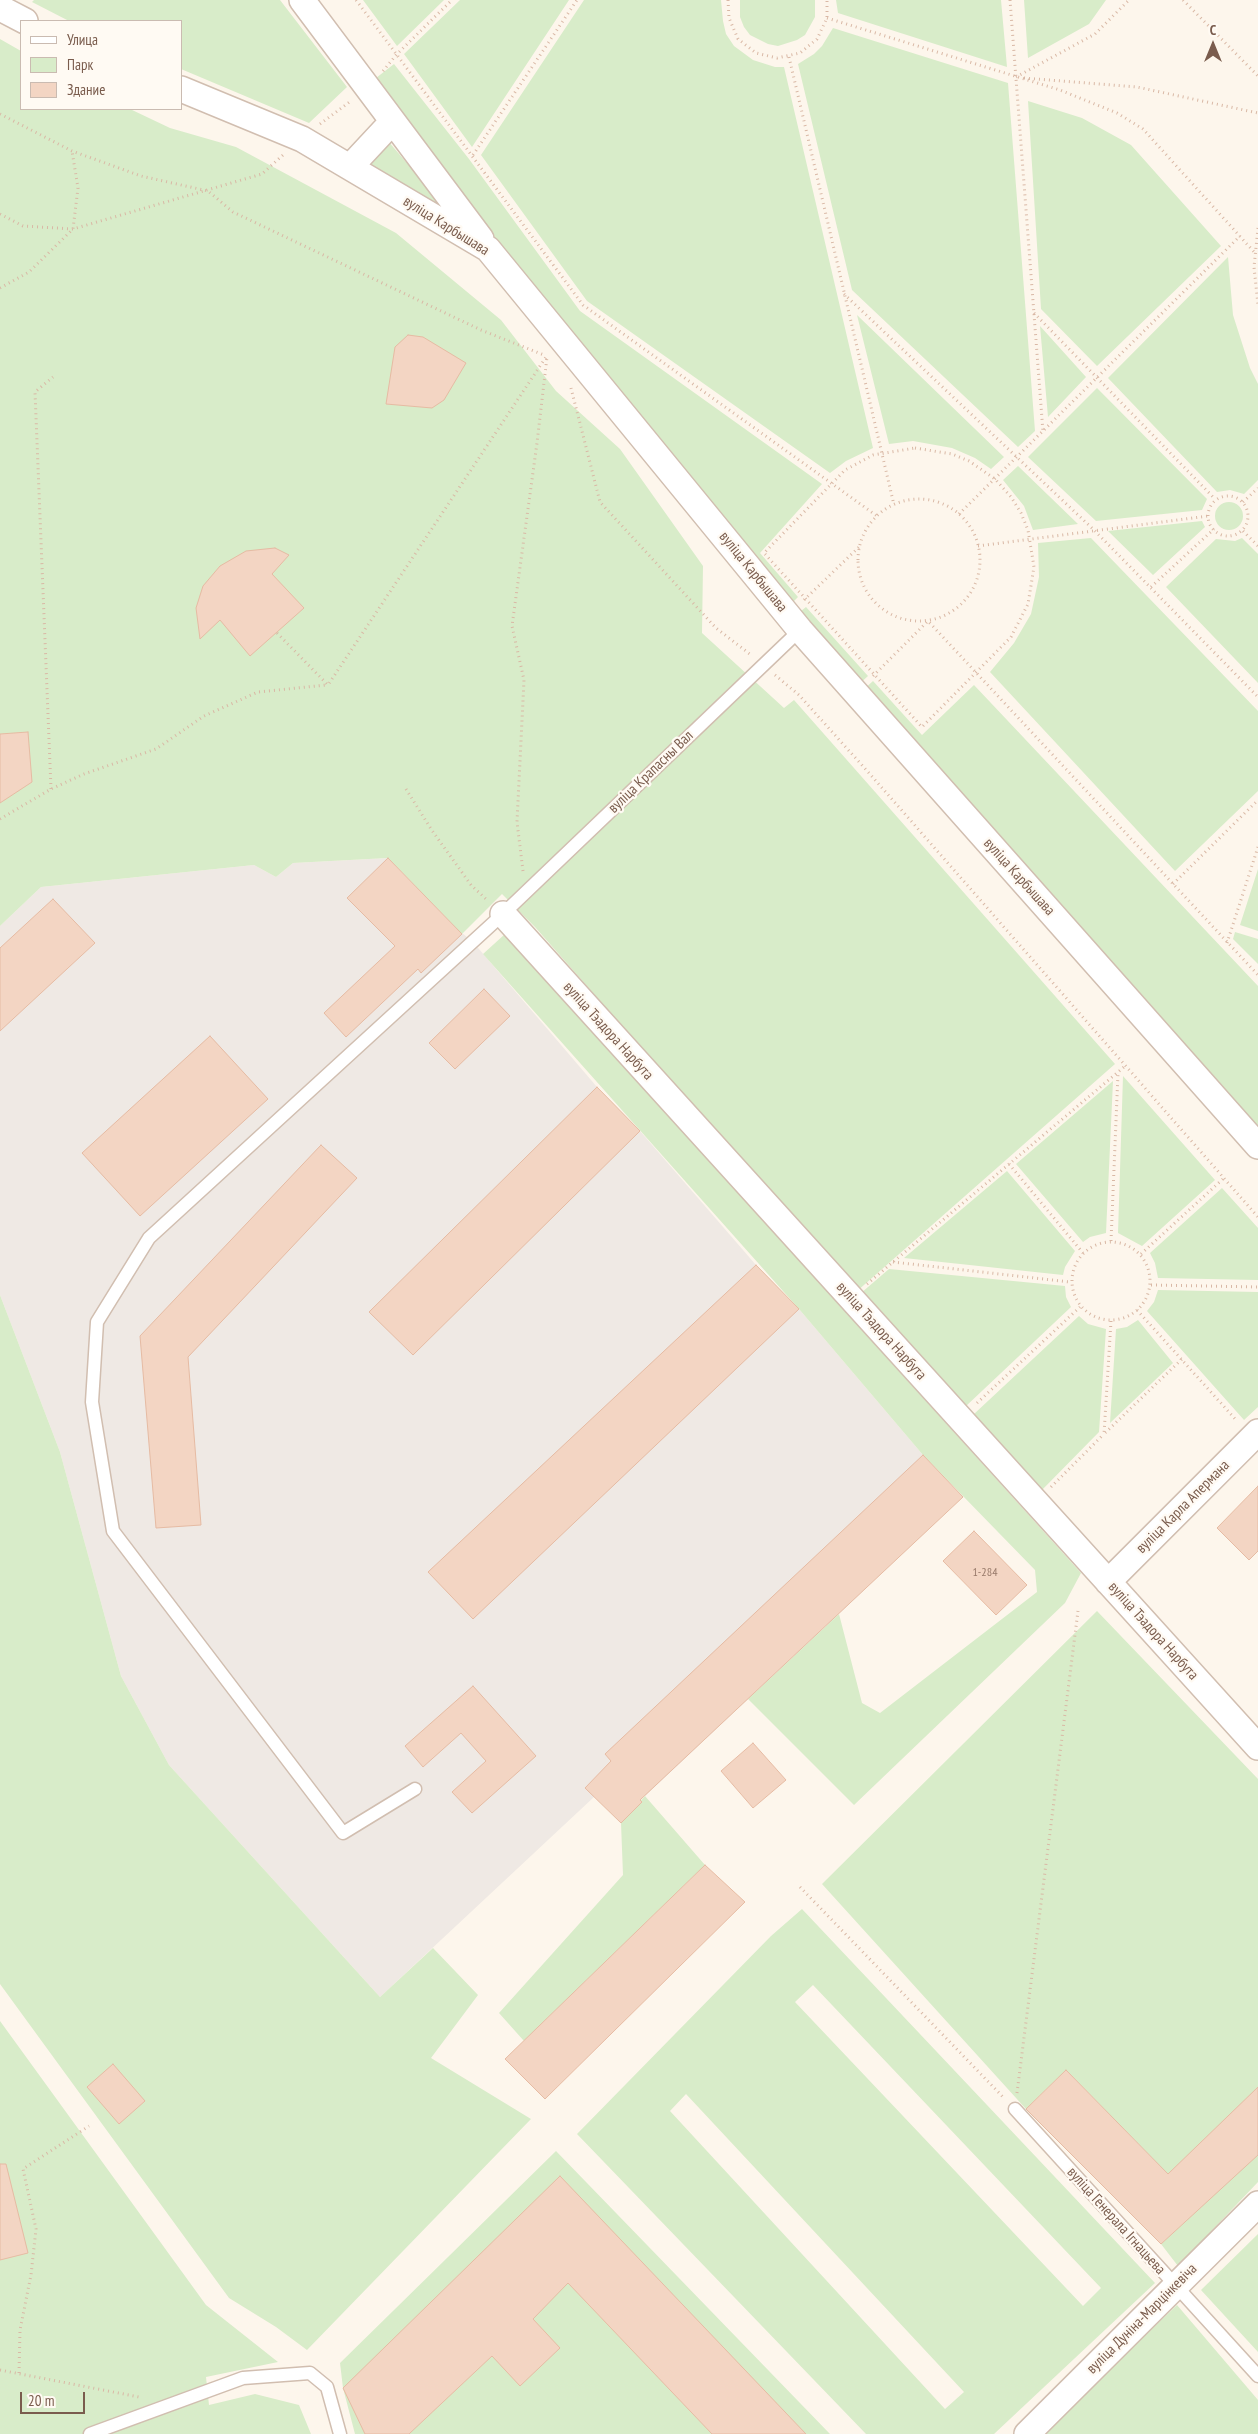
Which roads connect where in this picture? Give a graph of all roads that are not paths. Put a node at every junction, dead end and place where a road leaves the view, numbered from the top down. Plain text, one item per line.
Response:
1 (302, 0) edge
2 (0, 8) edge
3 (23, 20) edge
4 (182, 89) edge
5 (392, 122) junction
6 (350, 167) junction
7 (488, 249) junction
8 (793, 622) junction
9 (503, 914) junction
10 (1258, 1146) edge
11 (1248, 1427) edge
12 (1108, 1582) junction
13 (1258, 1747) edge
14 (415, 1789) dead end
15 (1015, 2109) road end
16 (1258, 2204) edge
17 (1175, 2286) junction
18 (1258, 2376) edge
19 (90, 2434) edge
20 (340, 2434) edge
21 (1027, 2434) edge

1 - 5 street
2 - 3 street
4 - 6 street, вуліца Карбышава
5 - 6 street
5 - 7 street
6 - 7 street, вуліца Карбышава
7 - 8 street, вуліца Карбышава
8 - 9 lane, вуліца Крапасны Вал
8 - 10 street, вуліца Карбышава
9 - 12 street, вуліца Тэадора Нарбута
9 - 14 lane, вуліца Крапасны Вал
11 - 12 street, вуліца Карла Апермана
12 - 13 street, вуліца Тэадора Нарбута
15 - 17 lane, вуліца Генерала Ігнацьева
16 - 17 street, вуліца Дуніна-Марцінкевіча
17 - 18 lane, вуліца Генерала Ігнацьева
17 - 21 street, вуліца Дуніна-Марцінкевіча
19 - 20 lane

